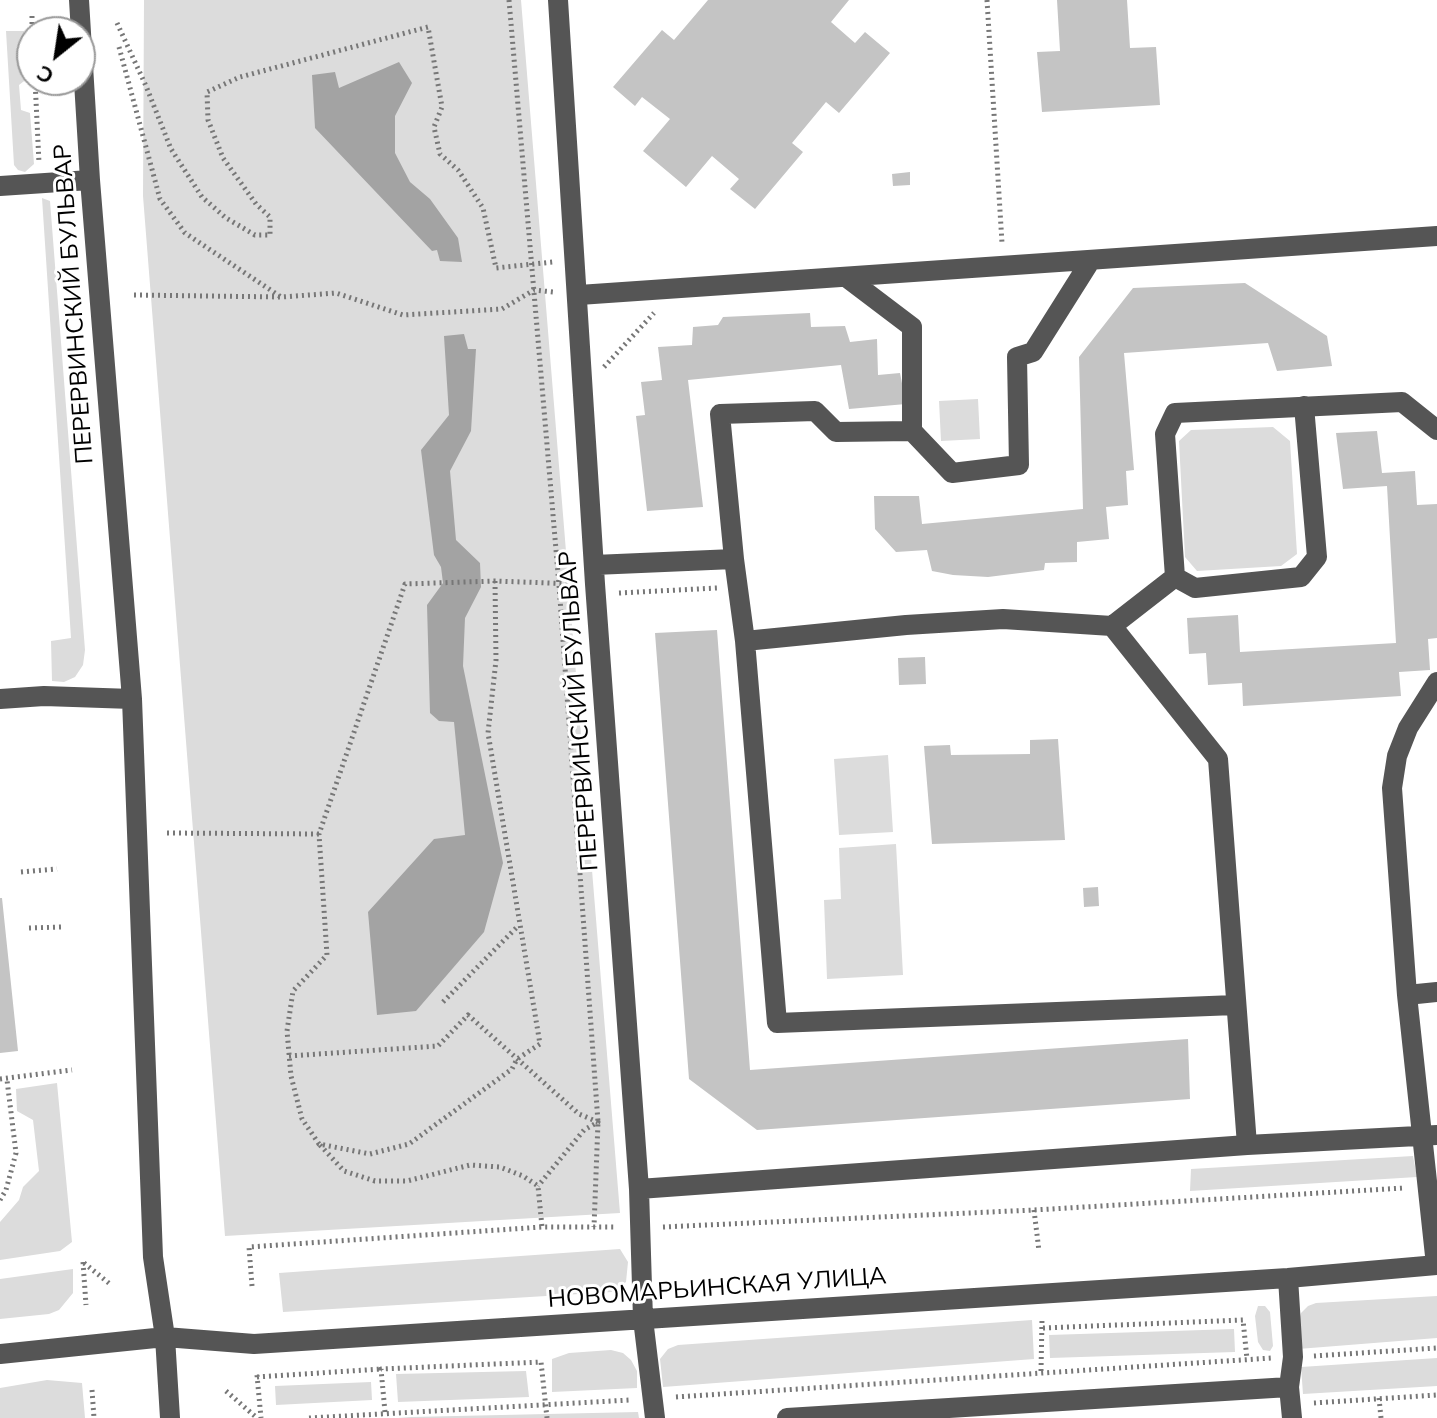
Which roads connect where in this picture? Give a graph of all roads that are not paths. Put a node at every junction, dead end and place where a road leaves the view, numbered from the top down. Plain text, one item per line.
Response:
1 (79, 0) edge
2 (558, 0) edge
3 (90, 180) junction
4 (0, 186) edge
5 (1437, 236) edge
6 (1091, 260) junction
7 (846, 277) junction
8 (579, 295) junction
9 (1304, 406) junction
10 (1437, 430) edge
11 (912, 431) junction
12 (734, 559) junction
13 (594, 565) junction
14 (1175, 577) junction
15 (1112, 626) junction
16 (745, 641) junction
17 (1437, 682) edge
18 (0, 699) edge
19 (132, 699) junction
20 (1437, 992) edge
21 (1407, 995) junction
22 (1235, 1005) junction
23 (1429, 1135) edge
24 (1247, 1145) junction
25 (639, 1189) junction
26 (1436, 1265) edge
27 (1288, 1278) junction
28 (643, 1319) junction
29 (165, 1337) junction
30 (0, 1354) edge
31 (1290, 1403) edge
32 (654, 1408) edge
33 (170, 1418) edge
34 (787, 1418) edge

1 - 3 street, ПЕРЕРВИНСКИЙ БУЛЬВАР
2 - 8 street, ПЕРЕРВИНСКИЙ БУЛЬВАР
3 - 4 street
3 - 19 street, ПЕРЕРВИНСКИЙ БУЛЬВАР
5 - 6 street
6 - 7 street
6 - 11 street
7 - 8 street
7 - 11 street
8 - 13 street, ПЕРЕРВИНСКИЙ БУЛЬВАР
9 - 10 street
9 - 14 street
9 - 14 street
11 - 12 street
12 - 13 street
12 - 16 street
13 - 25 street, ПЕРЕРВИНСКИЙ БУЛЬВАР
14 - 15 street
15 - 16 street
15 - 22 street
16 - 22 street
17 - 21 street
18 - 19 street
19 - 29 street, ПЕРЕРВИНСКИЙ БУЛЬВАР
20 - 21 street
21 - 23 street
22 - 24 street
23 - 24 street
23 - 26 street
24 - 25 street
25 - 28 street, ПЕРЕРВИНСКИЙ БУЛЬВАР
26 - 27 street, НОВОМАРЬИНСКАЯ УЛИЦА
27 - 28 street, НОВОМАРЬИНСКАЯ УЛИЦА
27 - 31 street
28 - 29 street, НОВОМАРЬИНСКАЯ УЛИЦА
28 - 32 street, ПЕРЕРВИНСКИЙ БУЛЬВАР
29 - 30 street, НОВОМАРЬИНСКАЯ УЛИЦА
29 - 33 street, ПЕРЕРВИНСКИЙ БУЛЬВАР
31 - 34 street

